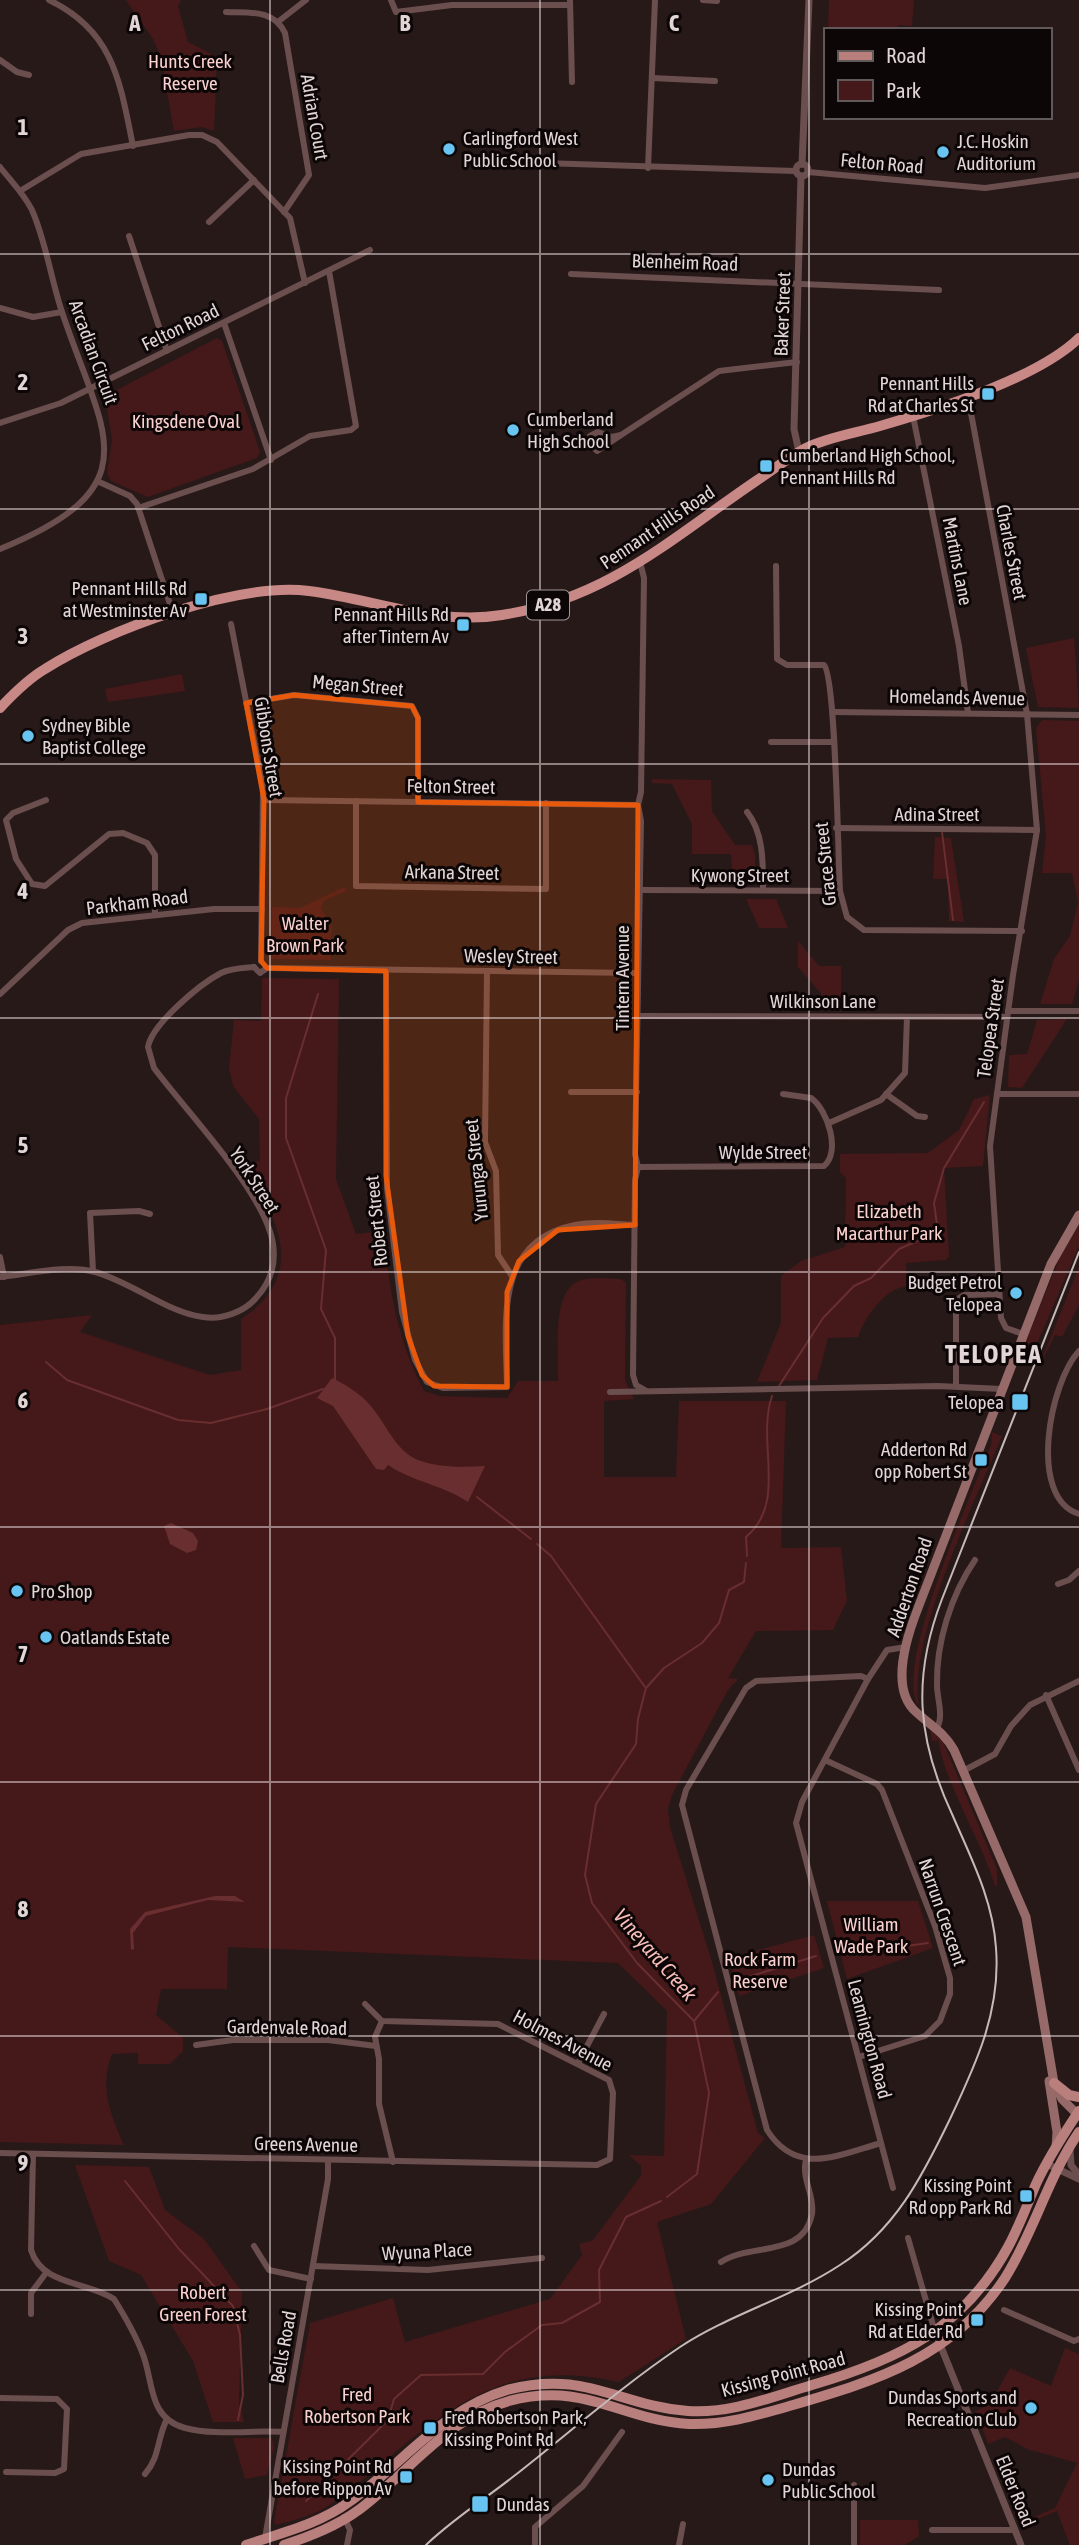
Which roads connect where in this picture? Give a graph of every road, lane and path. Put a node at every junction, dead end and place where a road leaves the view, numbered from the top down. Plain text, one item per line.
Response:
1 (49, 0) edge
2 (306, 0) edge
3 (391, 0) edge
4 (655, 0) edge
5 (703, 0) edge
6 (808, 0) edge
7 (717, 1) edge
8 (506, 2) edge
9 (570, 2) edge
10 (226, 12) dead end
11 (279, 21) junction
12 (0, 60) edge
13 (29, 75) dead end
14 (652, 78) junction
15 (715, 81) dead end
16 (572, 82) dead end
17 (133, 146) junction
18 (542, 163) dead end
19 (0, 167) edge
20 (648, 168) junction
21 (802, 171) junction
22 (1079, 175) edge
23 (254, 180) junction
24 (20, 191) junction
25 (284, 212) junction
26 (209, 222) dead end
27 (129, 236) dead end
28 (370, 250) dead end
29 (328, 271) junction
30 (571, 274) dead end
31 (799, 282) junction
32 (305, 283) junction
33 (939, 290) dead end
34 (0, 308) edge
35 (62, 312) junction
36 (224, 323) junction
37 (1079, 338) edge
38 (167, 351) junction
39 (797, 362) junction
40 (91, 389) junction
41 (967, 395) junction
42 (914, 416) junction
43 (0, 423) edge
44 (621, 435) junction
45 (799, 452) junction
46 (271, 460) junction
47 (97, 481) junction
48 (138, 508) junction
49 (0, 549) edge
50 (640, 562) junction
51 (776, 566) dead end
52 (173, 613) junction
53 (231, 624) dead end
54 (246, 703) junction
55 (0, 708) edge
56 (834, 712) junction
57 (968, 713) junction
58 (1027, 714) junction
59 (1079, 715) edge
60 (771, 742) dead end
61 (833, 742) junction
62 (46, 800) dead end
63 (264, 800) junction
64 (356, 801) junction
65 (418, 802) junction
66 (547, 803) junction
67 (638, 805) junction
68 (747, 812) dead end
69 (836, 828) junction
70 (1037, 830) junction
71 (639, 890) junction
72 (763, 891) junction
73 (840, 891) junction
74 (262, 909) junction
75 (155, 915) junction
76 (1022, 931) junction
77 (261, 961) junction
78 (254, 967) junction
79 (267, 968) junction
80 (386, 971) junction
81 (487, 972) junction
82 (636, 973) junction
83 (0, 994) edge
84 (1079, 1011) edge
85 (1007, 1014) junction
86 (638, 1016) junction
87 (907, 1017) junction
88 (571, 1092) dead end
89 (637, 1093) junction
90 (783, 1094) dead end
91 (886, 1094) junction
92 (997, 1094) junction
93 (1079, 1094) edge
94 (925, 1117) dead end
95 (829, 1123) junction
96 (638, 1167) junction
97 (150, 1214) dead end
98 (1079, 1214) edge
99 (635, 1225) junction
100 (0, 1258) edge
101 (93, 1271) junction
102 (512, 1276) junction
103 (2, 1277) edge
104 (999, 1294) junction
105 (1023, 1334) junction
106 (1079, 1351) edge
107 (956, 1386) junction
108 (1002, 1389) junction
109 (645, 1390) junction
110 (610, 1392) dead end
111 (1079, 1514) edge
112 (975, 1560) dead end
113 (1079, 1571) edge
114 (1058, 1584) dead end
115 (906, 1647) junction
116 (868, 1679) junction
117 (1079, 1681) edge
118 (1046, 1695) junction
119 (935, 1727) junction
120 (825, 1760) junction
121 (1079, 1770) edge
122 (963, 1771) junction
123 (365, 2004) dead end
124 (604, 2014) dead end
125 (382, 2021) junction
126 (1047, 2044) junction
127 (196, 2045) dead end
128 (376, 2046) junction
129 (859, 2057) junction
130 (578, 2063) junction
131 (1054, 2083) junction
132 (1079, 2097) edge
133 (1078, 2114) edge
134 (1079, 2132) edge
135 (881, 2143) junction
136 (1070, 2146) junction
137 (1055, 2148) junction
138 (0, 2153) edge
139 (33, 2154) junction
140 (610, 2159) joint
141 (328, 2160) junction
142 (806, 2160) junction
143 (393, 2162) junction
144 (1047, 2164) junction
145 (1058, 2169) junction
146 (1079, 2177) edge
147 (894, 2188) dead end
148 (908, 2238) dead end
149 (254, 2246) dead end
150 (542, 2258) dead end
151 (722, 2262) dead end
152 (313, 2266) junction
153 (46, 2273) junction
154 (311, 2279) junction
155 (1004, 2310) dead end
156 (31, 2314) dead end
157 (935, 2332) junction
158 (1079, 2339) edge
159 (941, 2345) junction
160 (0, 2398) edge
161 (167, 2419) junction
162 (283, 2432) junction
163 (622, 2432) dead end
164 (6, 2472) dead end
165 (145, 2474) dead end
166 (854, 2485) dead end
167 (339, 2508) junction
168 (346, 2519) junction
169 (683, 2524) dead end
170 (932, 2530) dead end
171 (1015, 2530) junction
172 (265, 2538) junction
173 (287, 2544) edge
174 (246, 2545) edge
175 (347, 2545) edge
176 (535, 2545) edge
177 (679, 2545) edge
178 (853, 2545) edge
179 (1021, 2545) edge

1 - 17 street
2 - 11 street
3 - 8 street
4 - 14 street
5 - 7 street
6 - 21 street, Baker Street
8 - 9 street
9 - 16 street
10 - 11 street
11 - 25 street, Adrian Court
12 - 13 street
14 - 15 street
14 - 20 street
17 - 23 street
17 - 24 street
18 - 20 street, Felton Road
19 - 24 street, Arcadian Circuit
20 - 21 street, Felton Road
21 - 22 street, Felton Road
21 - 31 street, Baker Street
23 - 25 street
23 - 26 street
24 - 35 street, Arcadian Circuit
25 - 32 street
27 - 38 street
28 - 29 street, Felton Road
29 - 32 street, Felton Road
29 - 46 street
30 - 31 street, Blenheim Road
31 - 33 street, Blenheim Road
31 - 39 street, Baker Street
32 - 36 street, Felton Road
34 - 35 street
35 - 40 street, Arcadian Circuit
36 - 38 street, Felton Road
36 - 46 street
37 - 41 highway, Pennant Hills Road / A28
38 - 40 street, Felton Road
39 - 44 street
39 - 45 street, Baker Street
40 - 43 street, Felton Road
40 - 47 street, Arcadian Circuit
41 - 42 highway, Pennant Hills Road / A28
41 - 58 street, Charles Street
42 - 45 highway, Pennant Hills Road / A28
42 - 57 street, Martins Lane
44 - 44 street
45 - 50 highway, Pennant Hills Road / A28
46 - 48 street
47 - 48 street
47 - 49 street, Arcadian Circuit
48 - 52 street
50 - 52 highway, Pennant Hills Road / A28
50 - 67 street, Tintern Avenue
51 - 56 street, Grace Street
52 - 55 highway, Pennant Hills Road / A28
53 - 54 street, Gibbons Street
54 - 63 street, Gibbons Street
54 - 65 street, Megan Street
56 - 57 street, Homelands Avenue
56 - 61 street, Grace Street
57 - 58 street, Homelands Avenue
58 - 59 street, Homelands Avenue
58 - 70 street, Telopea Street
60 - 61 street
61 - 69 street, Grace Street
62 - 75 street
63 - 64 street, Felton Street
63 - 74 street, Gibbons Street
64 - 65 street, Felton Street
64 - 66 street, Arkana Street
65 - 66 street, Felton Street
66 - 67 street, Felton Street
67 - 71 street, Tintern Avenue
68 - 72 street
69 - 70 street, Adina Street
69 - 73 street, Grace Street
70 - 76 street, Telopea Street
71 - 72 street, Kywong Street
71 - 82 street, Tintern Avenue
72 - 73 street, Kywong Street
73 - 76 street, Grace Street
74 - 75 street, Parkham Road
74 - 77 street, Gibbons Street
75 - 83 street, Parkham Road
76 - 85 street, Telopea Street
77 - 78 street
77 - 79 street
78 - 79 street
78 - 101 street, York Street
79 - 80 street
80 - 81 street, Wesley Street
80 - 102 street, Robert Street
81 - 82 street, Wesley Street
81 - 102 street, Yurunga Street
82 - 86 street, Tintern Avenue
84 - 85 street, Wilkinson Lane
85 - 87 street, Wilkinson Lane
85 - 92 street, Telopea Street
86 - 87 street, Wilkinson Lane
86 - 89 street, Tintern Avenue
87 - 91 street
88 - 89 street
89 - 96 street, Tintern Avenue
90 - 95 street, Wylde Street
91 - 94 street
91 - 95 street
92 - 93 street
92 - 104 street, Telopea Street
95 - 96 street, Wylde Street
96 - 99 street, Tintern Avenue
97 - 101 street
98 - 105 main road, Adderton Road
99 - 102 street
99 - 109 street, Tintern Avenue
100 - 103 street
101 - 103 street, York Street
104 - 105 street, Telopea Street
104 - 107 street
105 - 108 main road, Adderton Road
106 - 111 street
107 - 108 street
107 - 109 street
108 - 115 main road, Adderton Road
109 - 110 street
112 - 119 street
113 - 114 street
115 - 116 street, Leamington Road
115 - 119 main road, Adderton Road
116 - 120 street, Leamington Road
116 - 142 street
117 - 118 street
118 - 121 street
118 - 122 street
119 - 122 main road, Adderton Road
120 - 129 street, Leamington Road
120 - 129 street, Narrun Crescent
122 - 126 main road, Adderton Road
123 - 125 street
124 - 130 street
125 - 128 street
125 - 130 street, Holmes Avenue
126 - 131 main road, Adderton Road
126 - 137 main road, Adderton Road
127 - 128 street, Gardenvale Road
128 - 143 street
129 - 135 street, Leamington Road
130 - 140 street, Holmes Avenue
131 - 132 main road
131 - 133 main road, Adderton Road
133 - 137 main road, Kissing Point Road
134 - 136 main road, Kissing Point Road
135 - 142 street
135 - 147 street, Leamington Road
136 - 145 main road, Kissing Point Road
136 - 146 street
137 - 144 main road, Kissing Point Road
138 - 139 street, Greens Avenue
139 - 141 street, Greens Avenue
139 - 153 street
140 - 143 street, Greens Avenue
141 - 143 street, Greens Avenue
141 - 152 street, Bells Road
142 - 151 street
144 - 145 street
144 - 157 main road, Kissing Point Road
145 - 146 street
145 - 159 main road, Kissing Point Road
148 - 157 street
149 - 154 street
150 - 152 street, Wyuna Place
152 - 154 street, Bells Road
153 - 156 street
153 - 161 street
154 - 162 street, Bells Road
155 - 158 street
157 - 159 street, Elder Road
157 - 167 main road, Kissing Point Road
159 - 168 main road, Kissing Point Road
159 - 171 street, Elder Road
160 - 164 street
161 - 162 street
161 - 165 street
162 - 172 street, Bells Road
163 - 176 street
166 - 178 street
167 - 168 street
167 - 172 main road, Kissing Point Road
168 - 173 main road, Kissing Point Road
168 - 175 street
169 - 177 street
170 - 171 street
171 - 179 street, Elder Road
172 - 174 main road, Kissing Point Road

